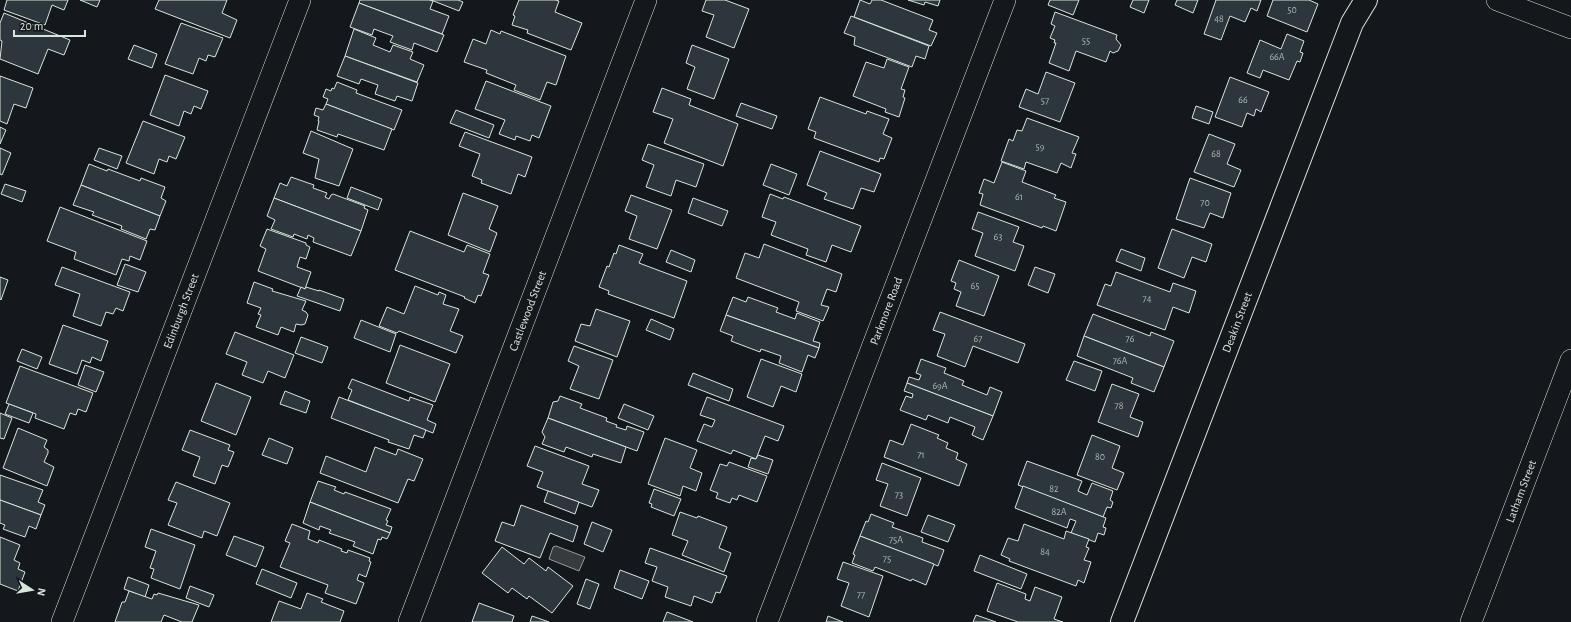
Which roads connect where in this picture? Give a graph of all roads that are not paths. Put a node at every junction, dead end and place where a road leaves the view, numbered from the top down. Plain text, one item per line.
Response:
1 (300, 0) edge
2 (646, 0) edge
3 (1004, 0) edge
4 (1356, 0) edge
5 (1366, 0) edge
6 (1496, 0) edge
7 (1352, 22) junction
8 (1571, 28) edge
9 (1571, 360) edge
10 (62, 622) edge
11 (409, 622) edge
12 (767, 622) edge
13 (1122, 622) edge
14 (1471, 622) edge

1 - 10 street, Edinburgh Street
2 - 11 street, Castlewood Street
3 - 12 street, Parkmore Road
4 - 7 street, Deakin Street
5 - 7 street, Deakin Street
6 - 8 street
7 - 13 street, Deakin Street
9 - 14 street, Latham Street

